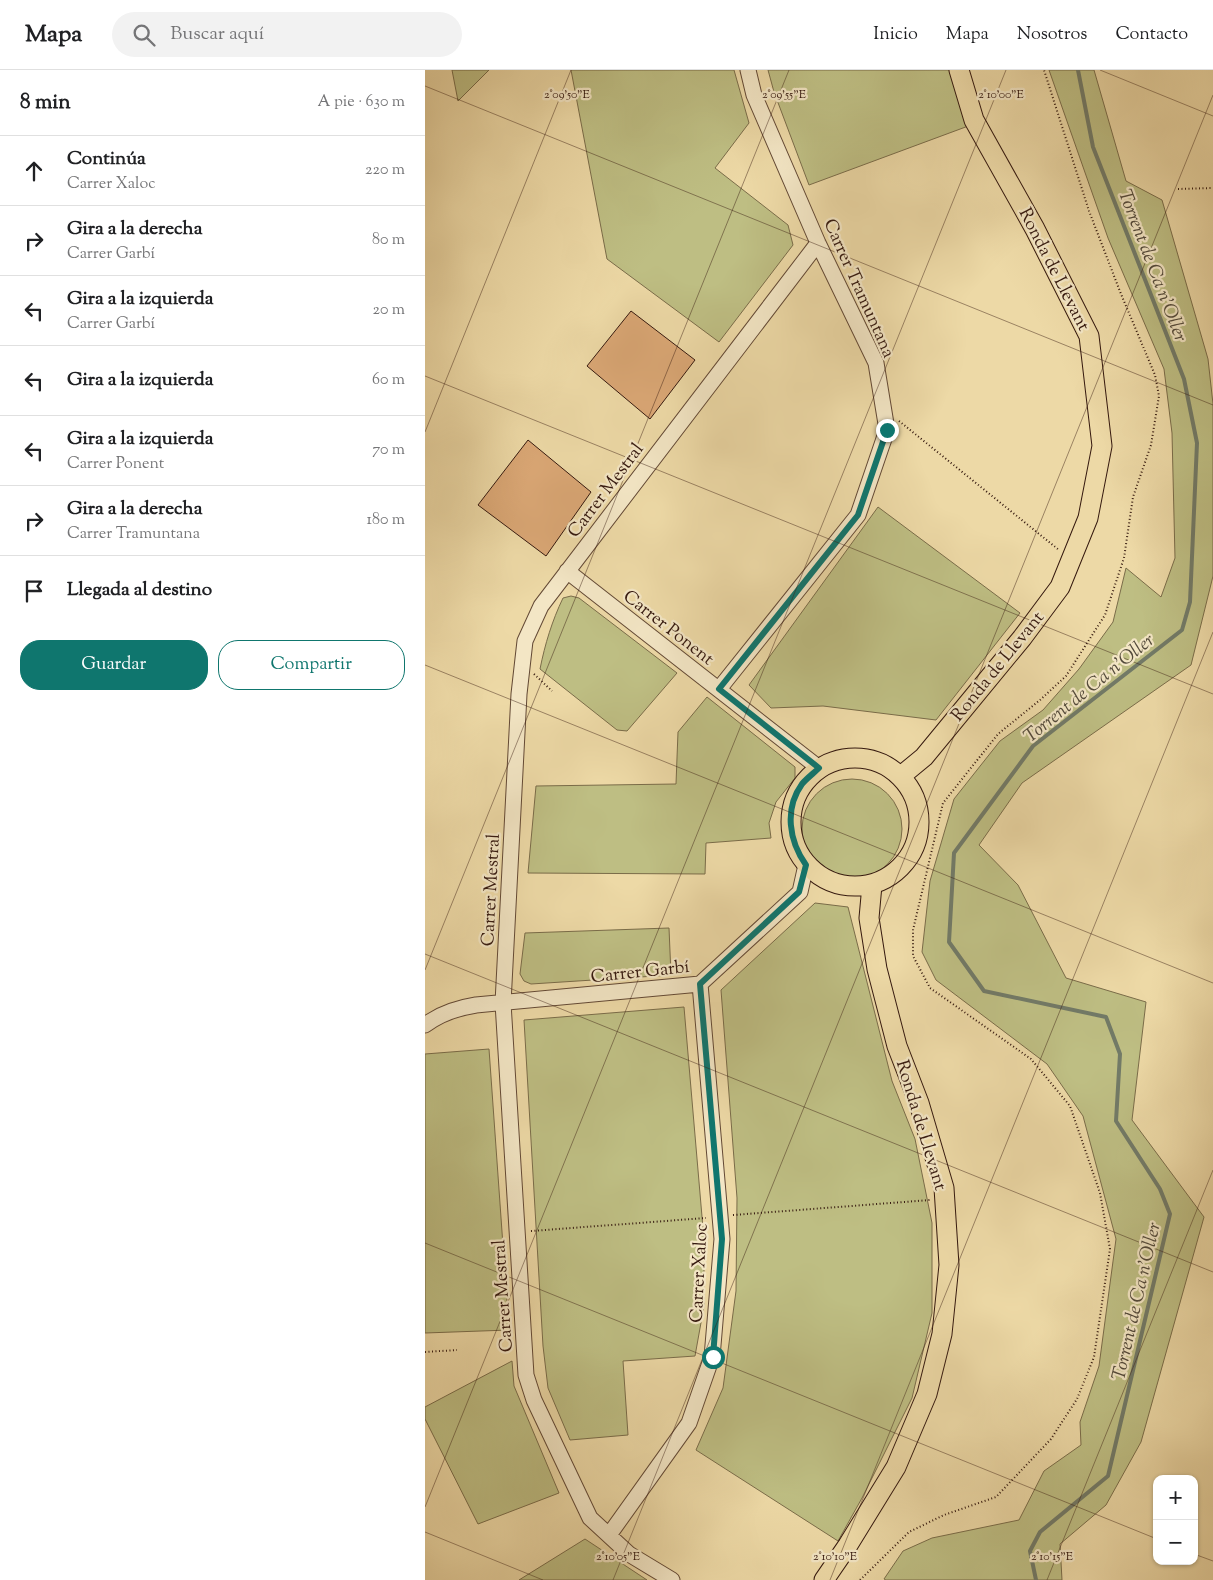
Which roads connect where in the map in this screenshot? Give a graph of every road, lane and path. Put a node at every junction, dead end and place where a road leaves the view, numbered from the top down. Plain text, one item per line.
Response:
1 (748, 70) edge
2 (959, 70) edge
3 (1044, 70) edge
4 (1213, 188) edge
5 (1178, 189) dead end
6 (818, 243) junction
7 (899, 421) dead end
8 (1059, 550) dead end
9 (567, 571) junction
10 (534, 674) dead end
11 (719, 689) junction
12 (552, 691) dead end
13 (819, 768) junction
14 (901, 776) junction
15 (806, 865) junction
16 (872, 885) junction
17 (700, 984) junction
18 (503, 1003) junction
19 (425, 1025) edge
20 (457, 1350) dead end
21 (425, 1352) edge
22 (609, 1535) junction
23 (672, 1580) edge
24 (824, 1580) edge
25 (860, 1580) edge

1 - 6 street, Carrer Tramuntana
2 - 14 main road, Ronda de Llevant
3 - 25 path
4 - 5 path
6 - 9 street, Carrer Mestral
6 - 11 street, Carrer Tramuntana
7 - 8 path
9 - 11 street, Carrer Ponent
9 - 18 street, Carrer Mestral
10 - 12 path
11 - 13 street, Carrer Ponent
13 - 14 main road
13 - 15 main road
14 - 16 main road
15 - 16 main road
15 - 17 street, Carrer Garbí
16 - 24 main road, Ronda de Llevant
17 - 18 street, Carrer Garbí
17 - 22 street, Carrer Xaloc
18 - 19 street, Carrer Garbí
18 - 22 street, Carrer Mestral
20 - 21 path
22 - 23 street, Carrer Mestral

